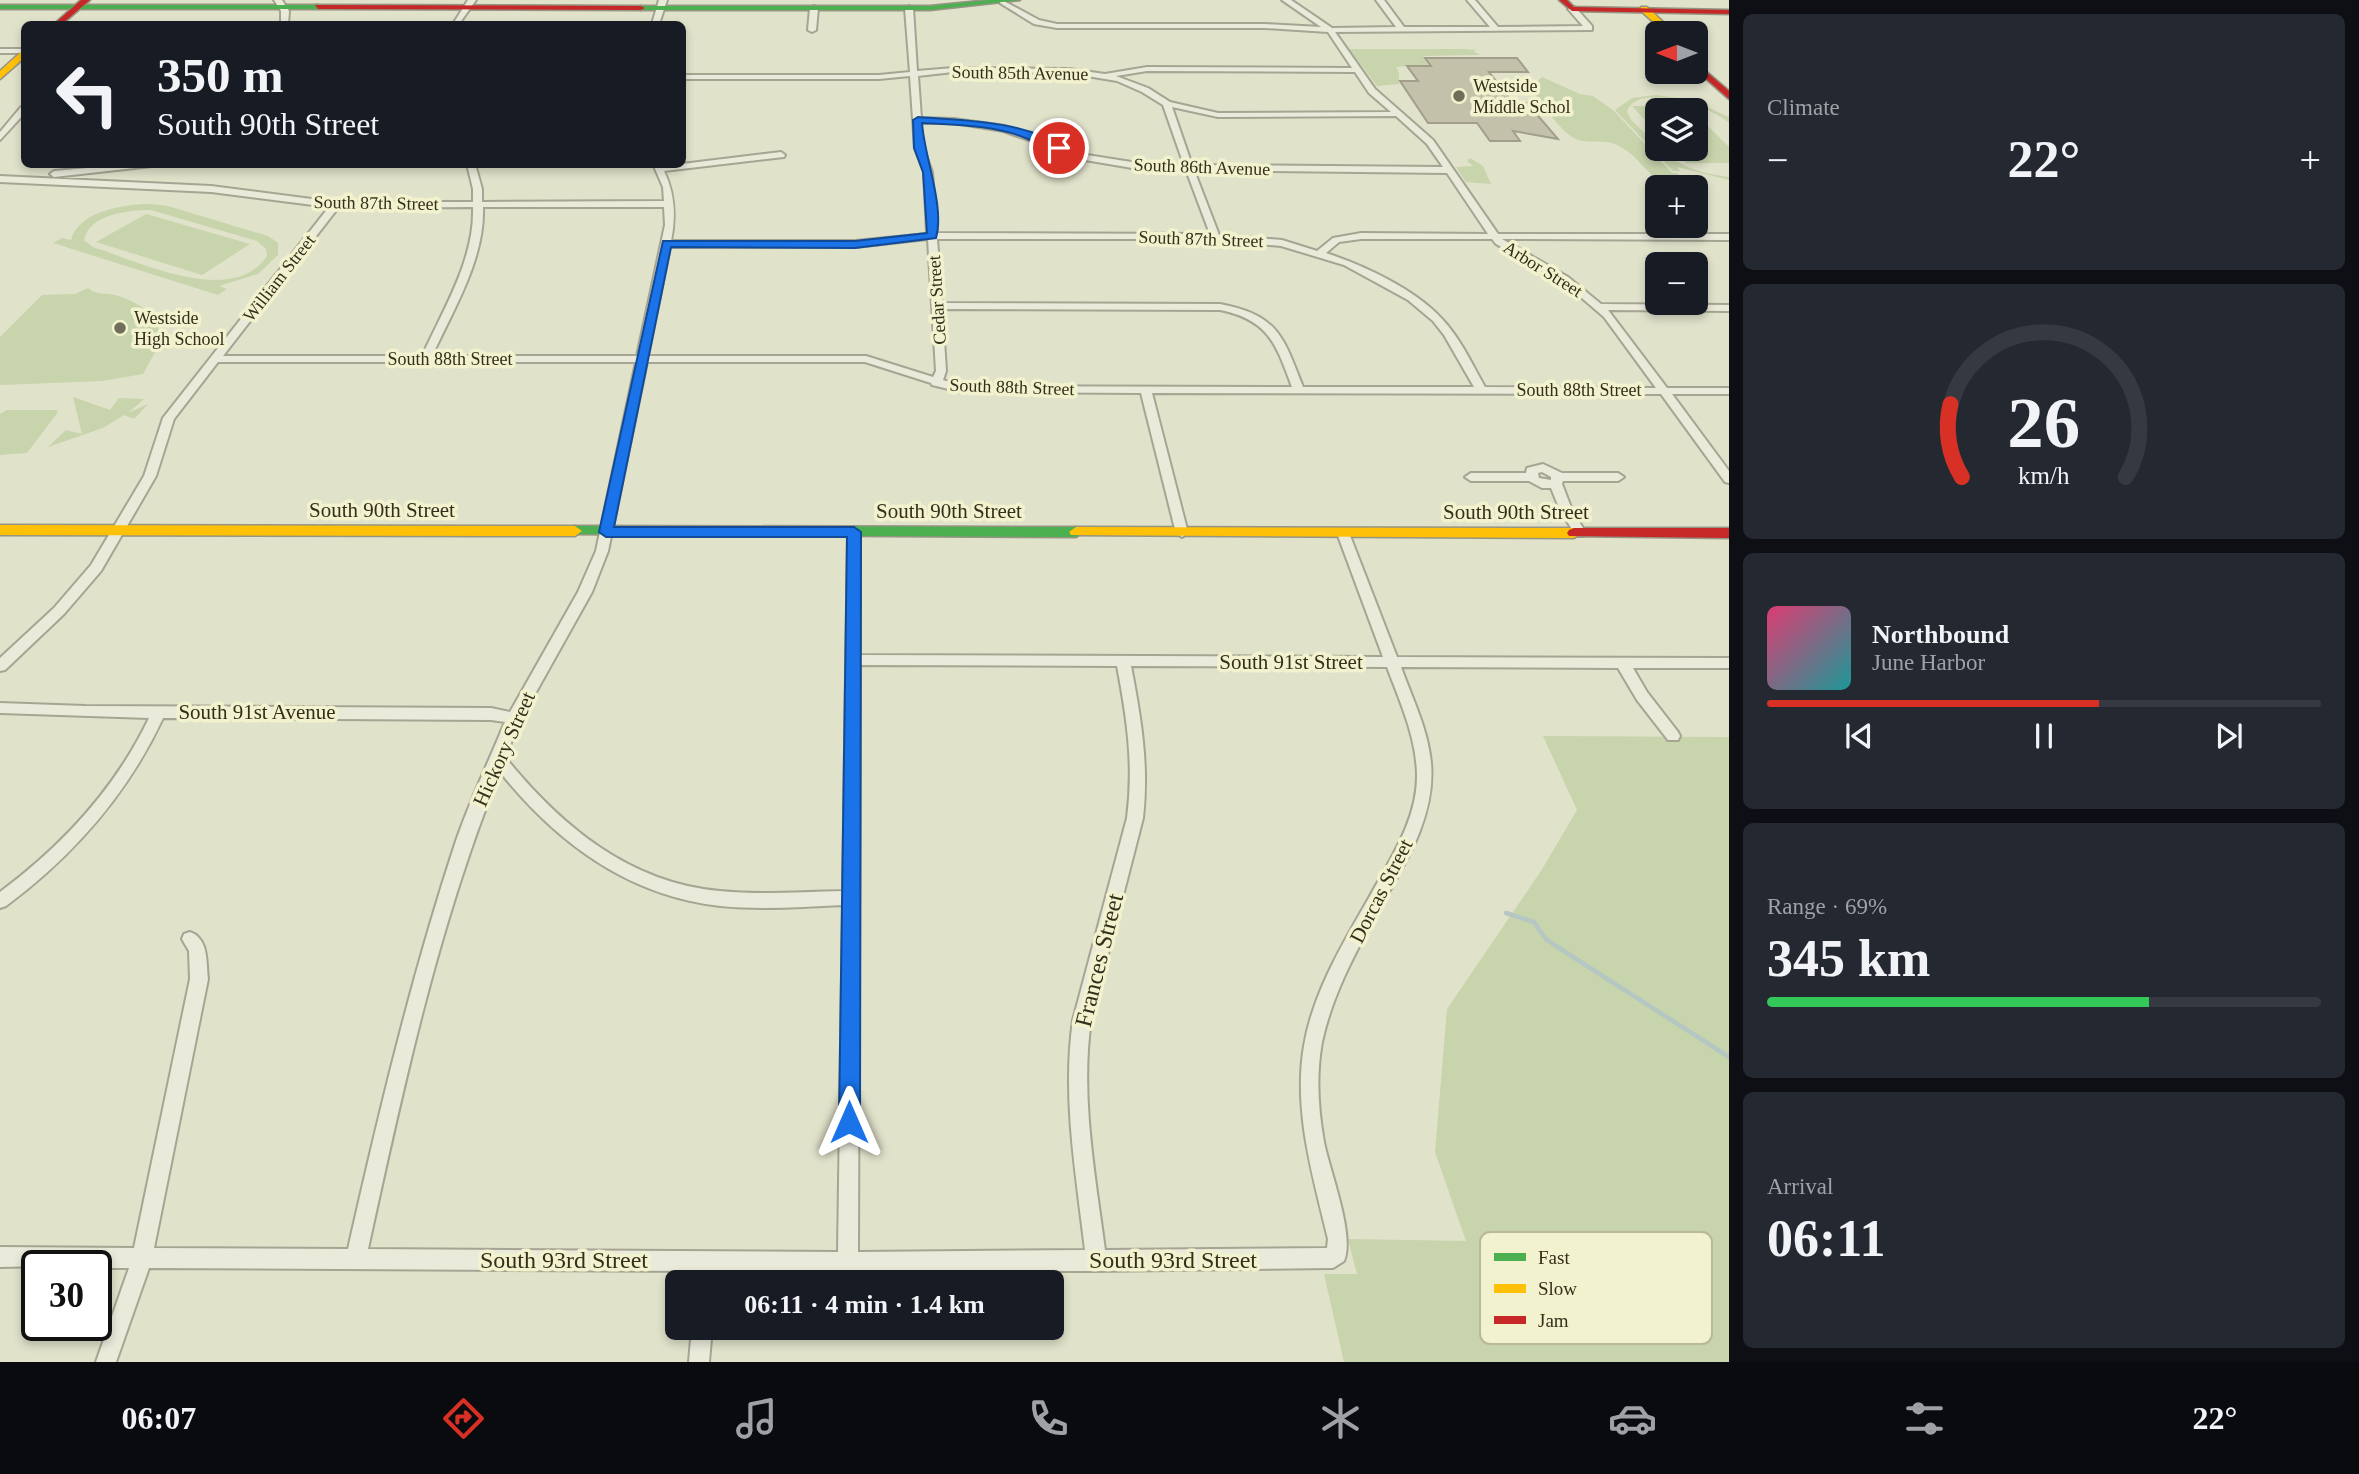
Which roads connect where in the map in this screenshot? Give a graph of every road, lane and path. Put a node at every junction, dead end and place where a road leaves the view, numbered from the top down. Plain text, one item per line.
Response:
1 (1286, 0) edge
2 (1380, 0) edge
3 (1471, 0) edge
4 (1009, 1) edge
5 (82, 4) edge
6 (281, 4) edge
7 (469, 4) edge
8 (661, 4) edge
9 (1567, 4) edge
10 (1636, 5) edge
11 (0, 7) edge
12 (814, 8) junction
13 (909, 8) junction
14 (1729, 10) edge
15 (62, 21) edge
16 (458, 21) edge
17 (656, 21) edge
18 (1649, 21) edge
19 (1656, 21) edge
20 (812, 30) dead end
21 (1329, 30) junction
22 (1402, 30) junction
23 (1497, 30) junction
24 (0, 51) edge
25 (21, 52) edge
26 (21, 55) edge
27 (1708, 66) edge
28 (1356, 69) junction
29 (914, 74) junction
30 (0, 76) edge
31 (1107, 76) junction
32 (686, 77) edge
33 (1708, 77) edge
34 (1729, 84) edge
35 (1729, 96) edge
36 (1167, 104) junction
37 (21, 112) edge
38 (1397, 114) junction
39 (918, 120) junction
40 (0, 137) edge
41 (781, 155) dead end
42 (686, 164) edge
43 (119, 168) edge
44 (162, 168) edge
45 (472, 168) edge
46 (658, 168) edge
47 (1189, 169) junction
48 (1450, 170) junction
49 (0, 178) edge
50 (145, 186) junction
51 (479, 204) junction
52 (670, 204) junction
53 (335, 205) junction
54 (933, 236) junction
55 (1215, 236) junction
56 (1495, 237) junction
57 (1729, 237) edge
58 (667, 244) junction
59 (1320, 253) junction
60 (938, 306) junction
61 (1600, 307) junction
62 (1729, 308) edge
63 (426, 358) junction
64 (216, 359) junction
65 (643, 359) junction
66 (936, 383) junction
67 (1146, 389) junction
68 (1298, 390) junction
69 (1481, 390) junction
70 (1664, 391) junction
71 (1729, 391) edge
72 (1471, 477) dead end
73 (1618, 477) dead end
74 (1729, 479) edge
75 (1552, 482) junction
76 (0, 530) edge
77 (119, 530) junction
78 (606, 532) junction
79 (854, 532) junction
80 (1182, 533) junction
81 (1343, 533) junction
82 (1580, 533) junction
83 (1729, 533) edge
84 (853, 660) junction
85 (1123, 662) junction
86 (1392, 662) junction
87 (1622, 662) junction
88 (1729, 663) edge
89 (0, 666) edge
90 (0, 708) edge
91 (159, 712) junction
92 (513, 718) junction
93 (1673, 736) dead end
94 (498, 759) junction
95 (851, 898) junction
96 (0, 901) edge
97 (190, 939) dead end
98 (1337, 1254) joint
99 (0, 1257) edge
100 (142, 1258) junction
101 (356, 1259) junction
102 (708, 1261) junction
103 (1096, 1261) junction
104 (848, 1262) junction
105 (707, 1270) edge
106 (701, 1340) edge
107 (106, 1362) edge
108 (699, 1362) edge

1 - 21 street
2 - 22 street
3 - 23 street
4 - 13 main road
4 - 21 street
5 - 6 main road
5 - 11 main road
5 - 15 main road
6 - 7 main road
7 - 8 main road
7 - 16 street
8 - 12 main road
8 - 17 street
9 - 10 main road
9 - 23 street
10 - 14 main road
10 - 14 main road
10 - 18 main road
10 - 19 main road
12 - 13 main road
12 - 20 street
13 - 29 street, Cedar Street
21 - 22 street
21 - 28 street, Arbor Street
22 - 23 street
24 - 25 street
26 - 30 main road
27 - 34 main road
28 - 31 street, South 85th Avenue
28 - 38 street, Arbor Street
29 - 31 street, South 85th Avenue
29 - 32 street, South 85th Avenue
29 - 39 street, Cedar Street
31 - 36 street
33 - 35 main road
36 - 38 street
36 - 47 street
37 - 40 street
38 - 48 street, Arbor Street
39 - 47 street, South 86th Avenue
39 - 54 street, Cedar Street
41 - 42 street
43 - 49 street
44 - 50 street
45 - 51 street
46 - 52 street, Hickory Street
47 - 48 street, South 86th Avenue
47 - 55 street
48 - 56 street, Arbor Street
49 - 50 street, South 87th Street
50 - 53 street, South 87th Street
51 - 52 street, South 87th Street
51 - 53 street, South 87th Street
51 - 63 street
52 - 58 street, Hickory Street
53 - 64 street, William Street
54 - 55 street, South 87th Street
54 - 58 street, South 87th Street
54 - 60 street, Cedar Street
55 - 59 street, South 87th Street
56 - 57 street
56 - 59 street
56 - 61 street, Arbor Street
58 - 65 street, Hickory Street
59 - 69 street, South 87th Street
60 - 66 street, Cedar Street
60 - 68 street
61 - 62 street
61 - 70 street, Arbor Street
63 - 64 street, South 88th Street
63 - 65 street, South 88th Street
64 - 77 street, William Street
65 - 66 street, South 88th Street
65 - 78 street, Hickory Street
66 - 67 street, South 88th Street
67 - 68 street, South 88th Street
67 - 80 street
68 - 69 street, South 88th Street
69 - 70 street, South 88th Street
70 - 71 street, South 88th Street
70 - 74 street, Arbor Street
72 - 75 street
73 - 75 street
75 - 82 street
76 - 77 main road, South 90th Street
77 - 78 main road, South 90th Street
77 - 89 street, William Street
78 - 79 main road, South 90th Street
78 - 92 street, Hickory Street
79 - 80 main road, South 90th Street
79 - 84 street
80 - 81 main road, South 90th Street
81 - 82 main road, South 90th Street
81 - 86 street, Dorcas Street
82 - 83 main road, South 90th Street
84 - 85 street, South 91st Street
84 - 95 street
85 - 86 street, South 91st Street
85 - 103 street, Frances Street
86 - 87 street, South 91st Street
86 - 98 street, Dorcas Street
87 - 88 street, South 91st Street
87 - 93 street
90 - 91 street, South 91st Avenue
91 - 92 street, South 91st Avenue
91 - 96 street
92 - 94 street, Hickory Street
94 - 95 street
94 - 101 street, Hickory Street
95 - 104 street
97 - 100 street
98 - 103 street, South 93rd Street
99 - 100 street, South 93rd Street
100 - 101 street, South 93rd Street
100 - 107 street
101 - 102 street, South 93rd Street
102 - 104 street, South 93rd Street
102 - 105 street
103 - 104 street, South 93rd Street
106 - 108 street

